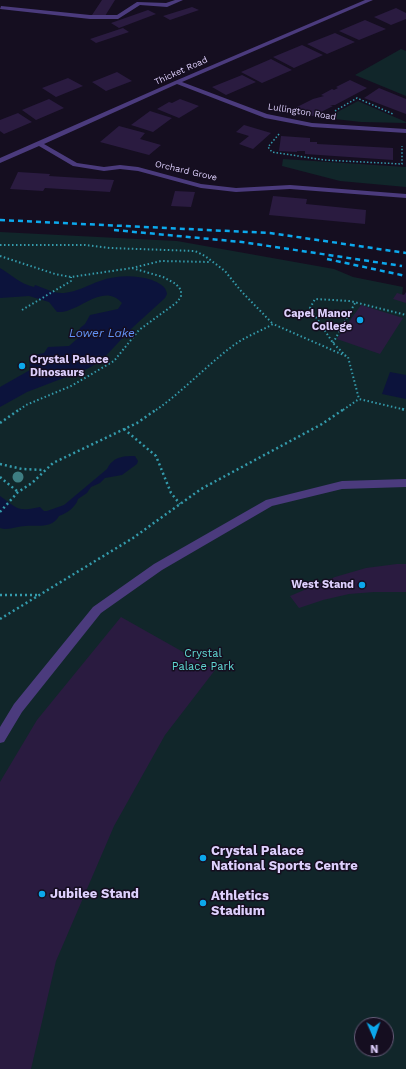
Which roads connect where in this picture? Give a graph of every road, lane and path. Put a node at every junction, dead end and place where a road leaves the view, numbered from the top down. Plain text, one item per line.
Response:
1 (7, 0) edge
2 (180, 0) edge
3 (370, 0) edge
4 (0, 9) edge
5 (177, 82) junction
6 (399, 117) dead end
7 (289, 121) junction
8 (312, 125) junction
9 (404, 131) edge
10 (40, 144) junction
11 (0, 160) edge
12 (406, 196) edge
13 (0, 245) edge
14 (0, 256) edge
15 (211, 262) junction
16 (132, 268) junction
17 (72, 277) junction
18 (355, 302) junction
19 (22, 310) dead end
20 (406, 316) edge
21 (273, 324) junction
22 (333, 343) junction
23 (348, 358) junction
24 (359, 399) junction
25 (406, 410) edge
26 (0, 423) edge
27 (124, 429) junction
28 (0, 464) edge
29 (45, 470) junction
30 (0, 477) edge
31 (406, 484) edge
32 (18, 492) junction
33 (180, 504) junction
34 (0, 512) edge
35 (0, 595) edge
36 (39, 595) junction
37 (0, 618) edge
38 (0, 738) edge

1 - 4 street
2 - 4 street
3 - 5 street, Thicket Road
5 - 7 street, Lullington Road
5 - 10 street, Thicket Road
6 - 8 path
7 - 8 street, Lullington Road
7 - 9 path
8 - 9 street, Lullington Road
10 - 11 street, Thicket Road
10 - 12 street, Orchard Grove
13 - 15 path
14 - 17 path
15 - 16 path
15 - 21 path
16 - 17 path
16 - 26 path
17 - 19 path
18 - 20 path
18 - 22 path
18 - 22 path
21 - 23 path
21 - 27 path
22 - 23 path
23 - 24 path
24 - 25 path
24 - 33 path
27 - 29 path
27 - 33 path
28 - 29 path
29 - 32 path
30 - 32 path
31 - 38 street
32 - 34 path
33 - 36 path
35 - 36 path
36 - 37 path

